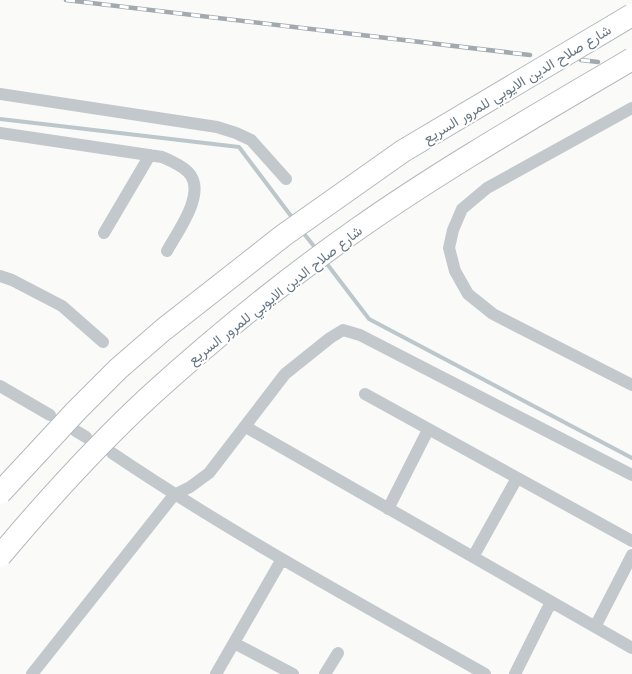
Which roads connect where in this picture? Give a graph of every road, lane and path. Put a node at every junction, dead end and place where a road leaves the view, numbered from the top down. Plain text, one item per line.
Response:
1 (632, 15) edge
2 (632, 59) edge
3 (0, 94) edge
4 (632, 108) edge
5 (0, 133) edge
6 (150, 155) junction
7 (286, 179) dead end
8 (104, 233) dead end
9 (167, 251) dead end
10 (0, 276) edge
11 (103, 342) dead end
12 (632, 385) edge
13 (0, 386) edge
14 (366, 394) dead end
15 (50, 415) dead end
16 (246, 427) junction
17 (428, 430) junction
18 (112, 453) dead end
19 (632, 475) edge
20 (518, 478) junction
21 (0, 493) edge
22 (174, 495) junction
23 (388, 509) junction
24 (632, 541) edge
25 (632, 555) edge
26 (0, 556) edge
27 (473, 557) junction
28 (282, 559) junction
29 (551, 602) junction
30 (595, 627) junction
31 (234, 642) junction
32 (632, 648) edge
33 (338, 653) dead end
34 (32, 674) edge
35 (216, 674) edge
36 (293, 674) edge
37 (325, 674) edge
38 (485, 674) edge
39 (515, 674) edge

1 - 21 highway, شارع صلاح الدين الايوبي للمرور السريع, bridge
2 - 26 highway, شارع صلاح الدين الايوبي للمرور السريع, bridge
3 - 7 street
4 - 12 street
5 - 6 street
6 - 8 street
6 - 9 street
10 - 11 street
13 - 15 street
14 - 17 street
16 - 19 street
16 - 22 street
16 - 23 street
17 - 20 street
17 - 23 street
18 - 22 street
20 - 24 street
20 - 27 street
22 - 28 street
22 - 34 street
23 - 27 street
25 - 30 street
27 - 29 street
28 - 31 street
28 - 38 street
29 - 30 street
29 - 39 street
30 - 32 street
31 - 35 street
31 - 36 street
33 - 37 street

